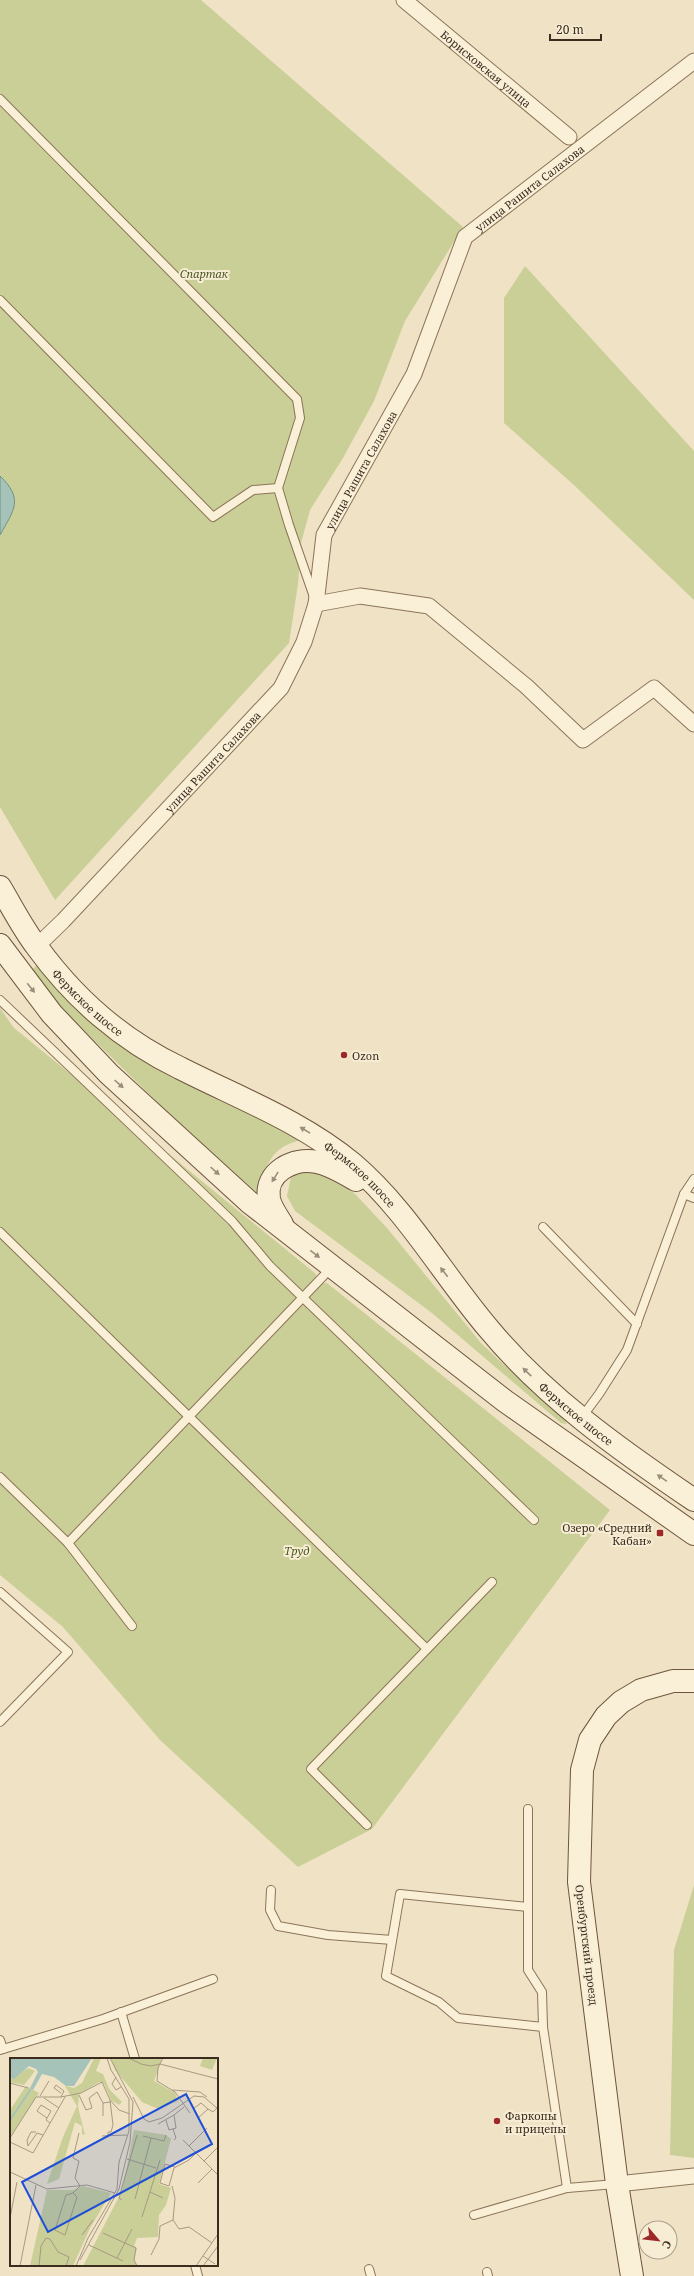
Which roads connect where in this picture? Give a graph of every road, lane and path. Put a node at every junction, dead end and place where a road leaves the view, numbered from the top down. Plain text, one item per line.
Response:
1 (404, 0) edge
2 (694, 61) edge
3 (0, 99) edge
4 (569, 137) dead end
5 (0, 300) edge
6 (278, 488) junction
7 (316, 604) junction
8 (694, 724) edge
9 (0, 887) edge
10 (0, 945) edge
11 (36, 947) junction
12 (14, 967) junction
13 (0, 1000) edge
14 (694, 1179) edge
15 (384, 1194) junction
16 (684, 1194) junction
17 (694, 1198) edge
18 (543, 1227) dead end
19 (0, 1232) edge
20 (290, 1234) junction
21 (332, 1267) junction
22 (304, 1297) junction
23 (637, 1324) junction
24 (189, 1417) junction
25 (581, 1418) junction
26 (0, 1477) edge
27 (694, 1500) edge
28 (534, 1520) dead end
29 (694, 1534) edge
30 (68, 1543) junction
31 (492, 1582) dead end
32 (0, 1592) edge
33 (132, 1626) dead end
34 (427, 1649) junction
35 (694, 1681) edge
36 (0, 1722) edge
37 (528, 1809) dead end
38 (367, 1825) dead end
39 (271, 1890) dead end
40 (528, 1907) junction
41 (392, 1940) junction
42 (213, 1978) dead end
43 (121, 2012) junction
44 (543, 2027) junction
45 (0, 2040) edge
46 (1, 2049) edge
47 (135, 2058) edge
48 (694, 2176) edge
49 (617, 2184) junction
50 (567, 2188) junction
51 (474, 2215) dead end
52 (195, 2266) edge
53 (198, 2276) edge
54 (632, 2276) edge

1 - 4 street, Борисковская улица
2 - 7 street, улица Рашита Салахова
3 - 6 lane
5 - 6 lane
6 - 7 lane
7 - 8 street
7 - 11 street, улица Рашита Салахова
9 - 11 main road, Фермское шоссе
10 - 12 main road
11 - 12 main road
15 -> 11 main road, Фермское шоссе
12 -> 20 main road
13 - 22 lane
14 - 16 lane
15 -> 20 main road
25 -> 15 main road, Фермское шоссе
16 - 17 lane
16 - 23 lane
18 - 23 lane
19 - 24 lane
20 -> 21 main road
21 - 22 lane
21 - 29 main road
22 - 24 lane
22 - 28 lane
23 - 25 lane
24 - 30 lane
24 - 34 lane
27 -> 25 main road, Фермское шоссе
26 - 30 lane
30 - 33 lane
31 - 34 lane
32 - 36 lane
34 - 38 lane
35 - 49 main road, Оренбургский проезд
37 - 40 lane
39 - 41 lane
40 - 41 lane
40 - 44 lane
41 - 44 lane
42 - 43 lane
43 - 46 lane
43 - 47 lane
44 - 50 lane
45 - 46 lane
48 - 49 street
49 - 50 lane
49 - 54 main road, Оренбургский проезд
50 - 51 lane
52 - 53 lane

